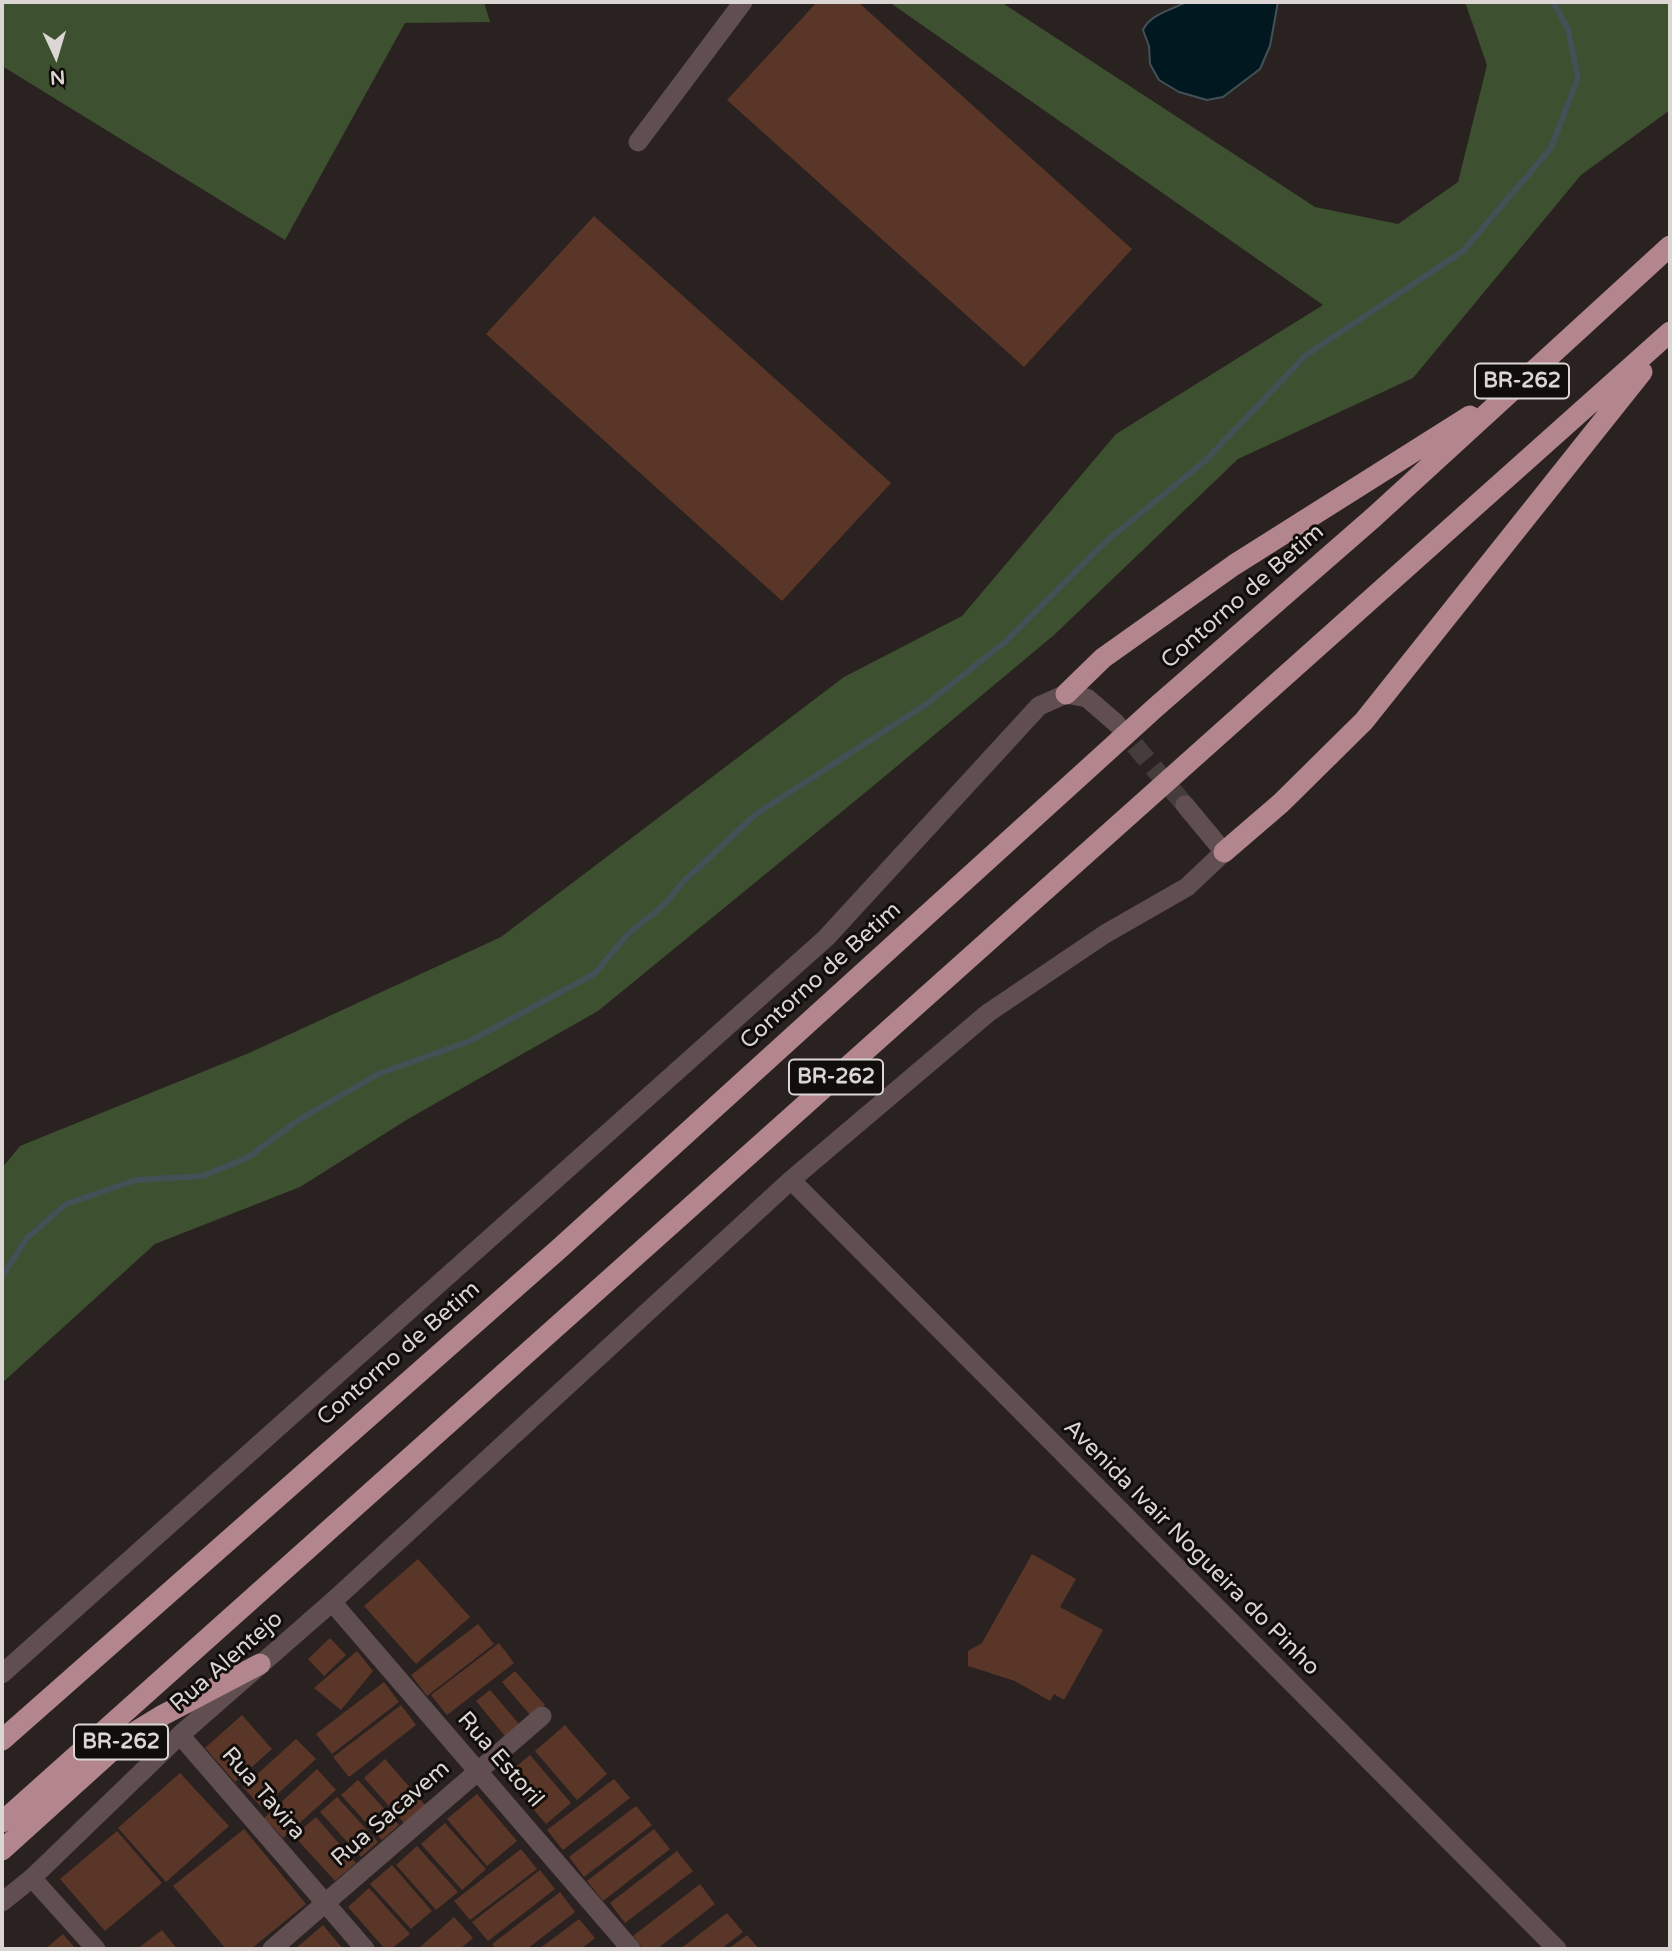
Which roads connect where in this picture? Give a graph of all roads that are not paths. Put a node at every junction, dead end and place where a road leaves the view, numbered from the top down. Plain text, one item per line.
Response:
1 (743, 2) edge
2 (638, 142) dead end
3 (1670, 246) edge
4 (1670, 334) edge
5 (1517, 387) junction
6 (1066, 694) junction
7 (1116, 723) tunnel mouth
8 (1185, 805) tunnel mouth
9 (1224, 852) junction
10 (791, 1180) junction
11 (332, 1602) junction
12 (260, 1664) junction
13 (2, 1674) edge
14 (542, 1716) dead end
15 (180, 1735) junction
16 (2, 1740) edge
17 (477, 1772) junction
18 (2, 1822) edge
19 (2, 1850) edge
20 (32, 1878) junction
21 (2, 1902) edge
22 (325, 1903) junction
23 (96, 1949) edge
24 (272, 1949) edge
25 (365, 1949) edge
26 (631, 1949) edge
27 (1557, 1949) edge

1 - 2 street
3 - 5 highway, Contorno de Betim / BR-262
4 - 9 highway
4 - 18 highway, BR-262
5 - 6 highway
5 - 16 highway, Contorno de Betim / BR-262
6 - 7 street
6 - 13 street, Contorno de Betim
8 - 9 street
9 - 10 street, Rua Alentejo
10 - 11 street, Rua Alentejo
10 - 27 street, Avenida Ivair Nogueira do Pinho
11 - 12 street, Rua Alentejo
11 - 17 street, Rua Estoril
12 - 15 street, Rua Alentejo
12 - 19 highway, BR-262
14 - 17 street, Rua Sacavem
15 - 20 street, Rua Alentejo
15 - 22 street, Rua Tavira
17 - 22 street, Rua Sacavem
17 - 26 street, Rua Estoril
20 - 21 street, Rua Alentejo
20 - 23 street
22 - 24 street, Rua Sacavem
22 - 25 street, Rua Tavira

